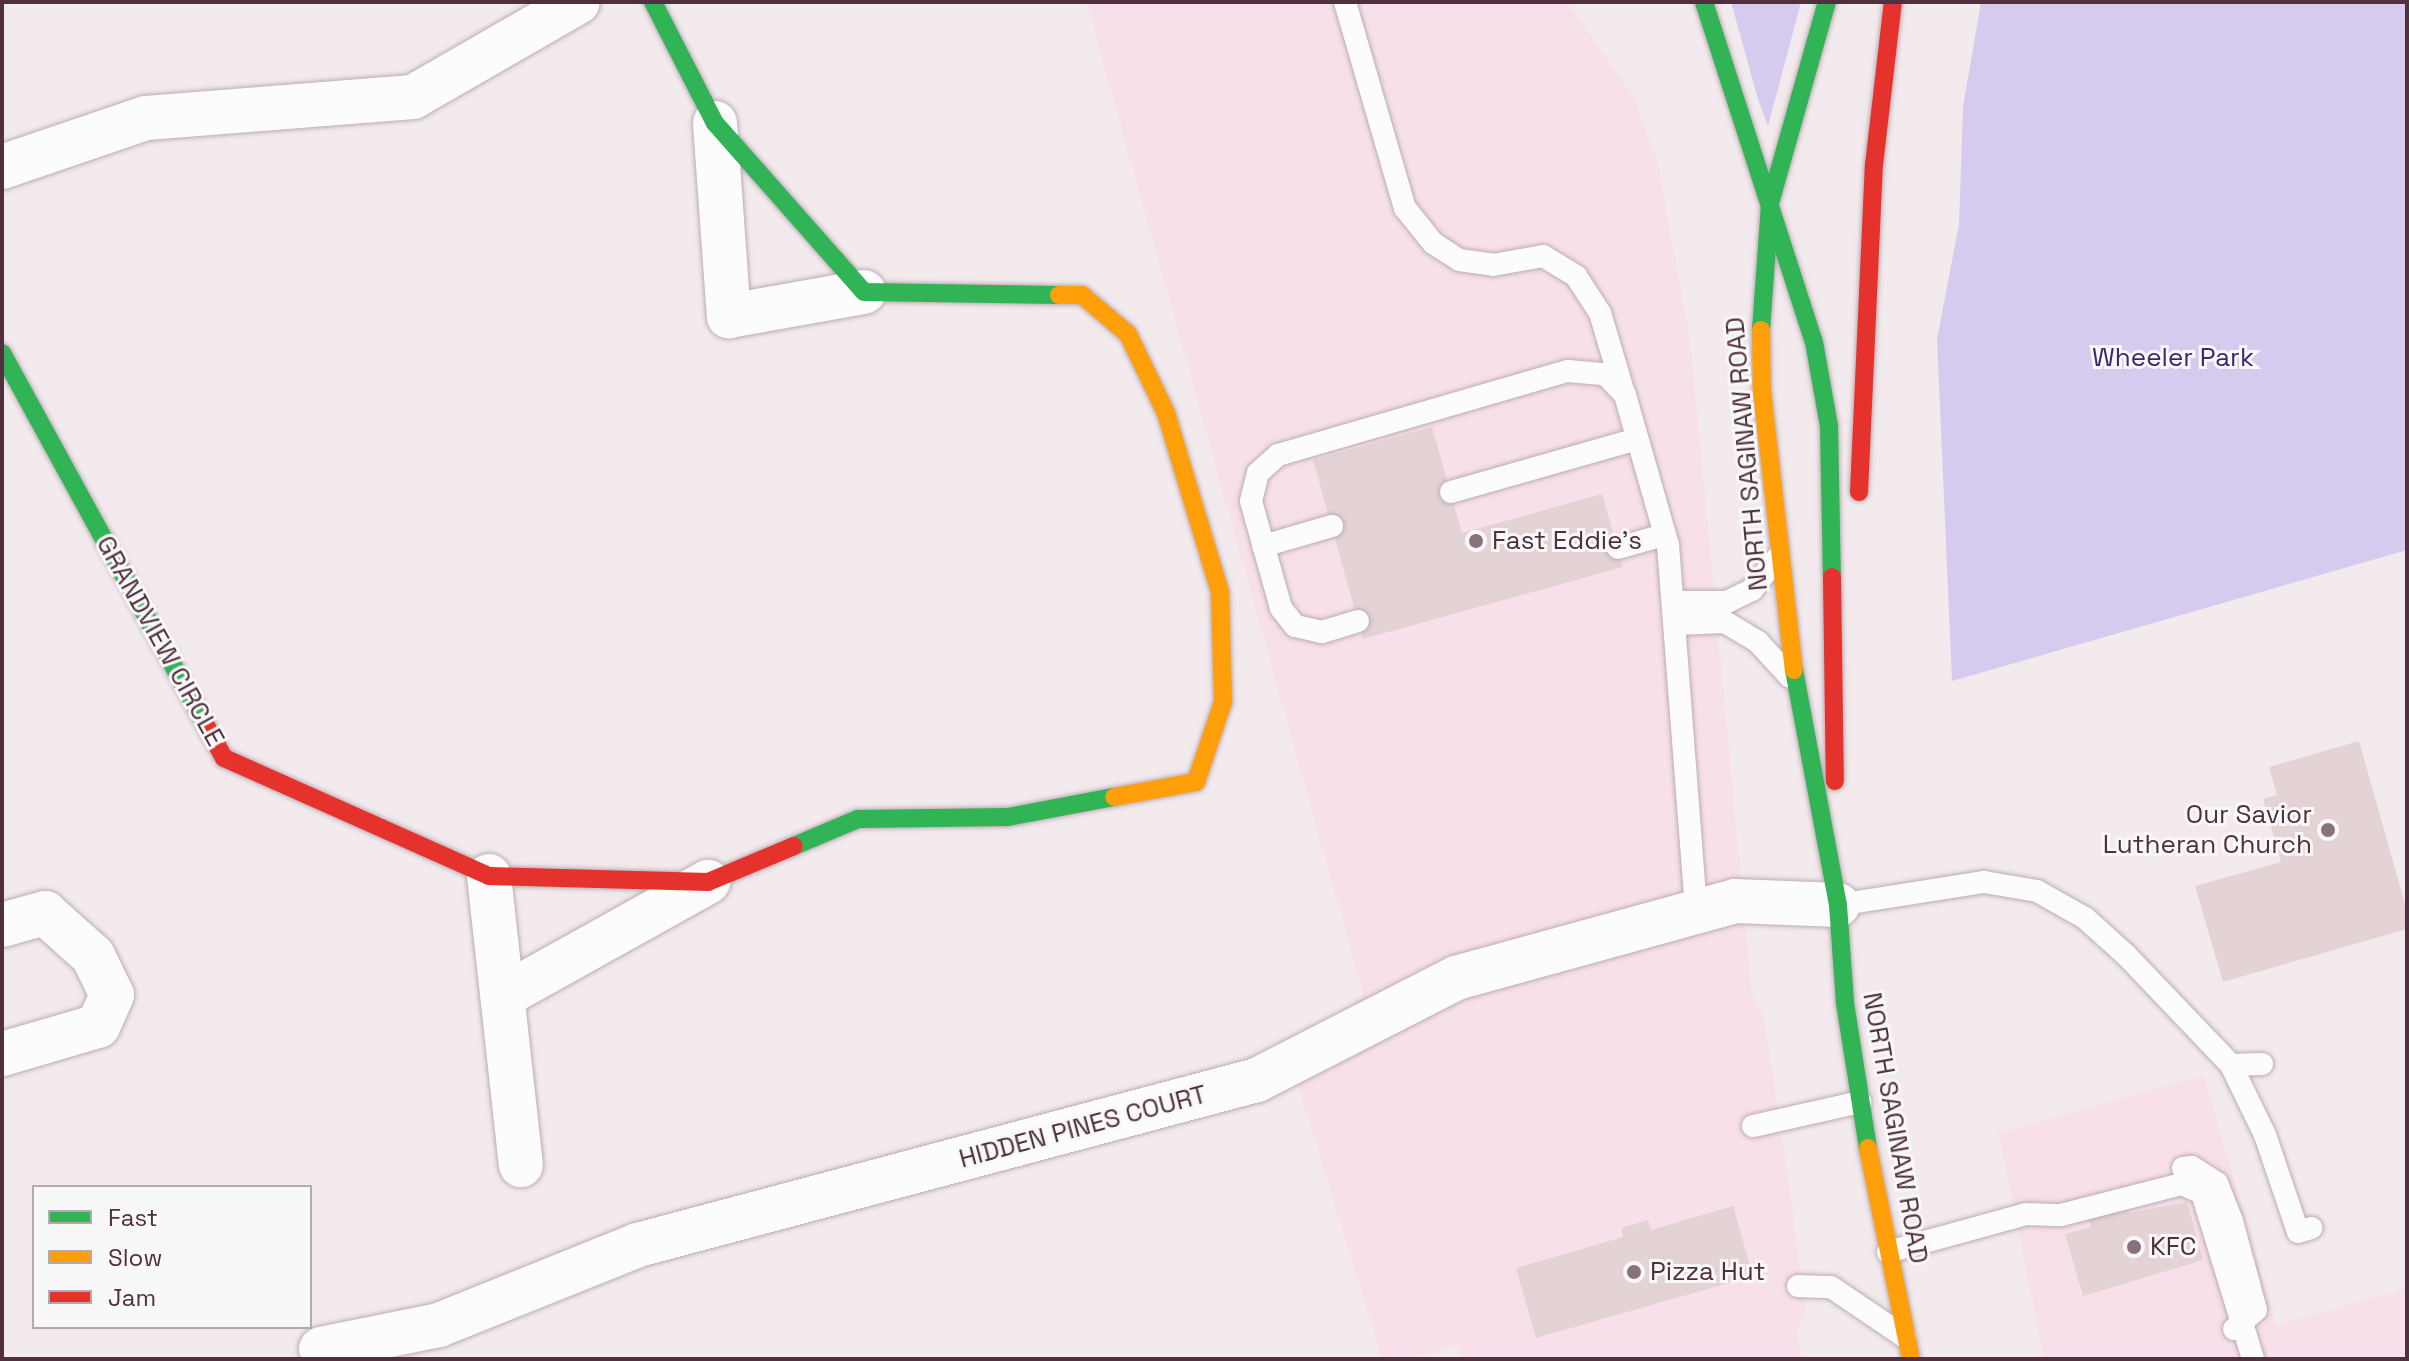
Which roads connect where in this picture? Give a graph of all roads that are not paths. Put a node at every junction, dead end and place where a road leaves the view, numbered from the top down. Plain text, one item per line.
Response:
1 (578, 2) edge
2 (653, 2) edge
3 (1345, 2) edge
4 (1704, 2) edge
5 (1827, 2) edge
6 (1893, 2) edge
7 (715, 123) junction
8 (2, 167) edge
9 (1770, 203) junction
10 (864, 292) junction
11 (2, 353) edge
12 (1625, 395) junction
13 (1637, 439) junction
14 (1451, 492) dead end
15 (1859, 518) dead end
16 (1332, 526) dead end
17 (1664, 535) junction
18 (1263, 546) junction
19 (1618, 548) dead end
20 (1781, 553) junction
21 (1676, 613) junction
22 (1358, 621) dead end
23 (1795, 682) junction
24 (1856, 757) dead end
25 (1852, 786) dead end
26 (1847, 831) dead end
27 (489, 876) junction
28 (708, 882) junction
29 (1838, 905) junction
30 (1696, 912) junction
31 (2, 925) edge
32 (503, 996) junction
33 (2, 1054) edge
34 (2262, 1064) dead end
35 (2231, 1065) junction
36 (1860, 1102) junction
37 (1753, 1126) dead end
38 (521, 1165) dead end
39 (2183, 1168) dead end
40 (2311, 1228) dead end
41 (1888, 1252) junction
42 (1798, 1286) dead end
43 (2236, 1329) junction
44 (1908, 1348) edge
45 (321, 1349) dead end
46 (2253, 1359) edge

1 - 8 street
2 - 7 street
3 - 12 lane
4 - 9 street
5 - 9 street, NORTH SAGINAW ROAD
6 - 15 street
7 - 10 street
7 - 10 street
9 - 20 street, NORTH SAGINAW ROAD
9 - 29 street
10 - 28 street, GRANDVIEW CIRCLE
11 - 27 street, GRANDVIEW CIRCLE
12 - 13 lane
12 - 18 lane
13 - 14 lane
13 - 17 lane
16 - 18 lane
17 - 19 lane
17 - 21 lane
18 - 22 lane
20 - 21 lane
20 - 23 street, NORTH SAGINAW ROAD
21 - 23 lane
21 - 30 lane
23 - 29 street, NORTH SAGINAW ROAD
24 - 25 street
26 - 29 street, NORTH SAGINAW ROAD
27 - 28 street, GRANDVIEW CIRCLE
27 - 32 street
28 - 32 street, GRANDVIEW CIRCLE
29 - 30 street, HIDDEN PINES COURT
29 - 35 lane
29 - 36 street, NORTH SAGINAW ROAD
30 - 45 street, HIDDEN PINES COURT
31 - 33 street
32 - 38 street
34 - 35 lane
35 - 40 lane
36 - 37 lane
36 - 41 street, NORTH SAGINAW ROAD
39 - 43 lane
41 - 43 lane
41 - 44 street, NORTH SAGINAW ROAD
42 - 44 lane
43 - 46 lane

